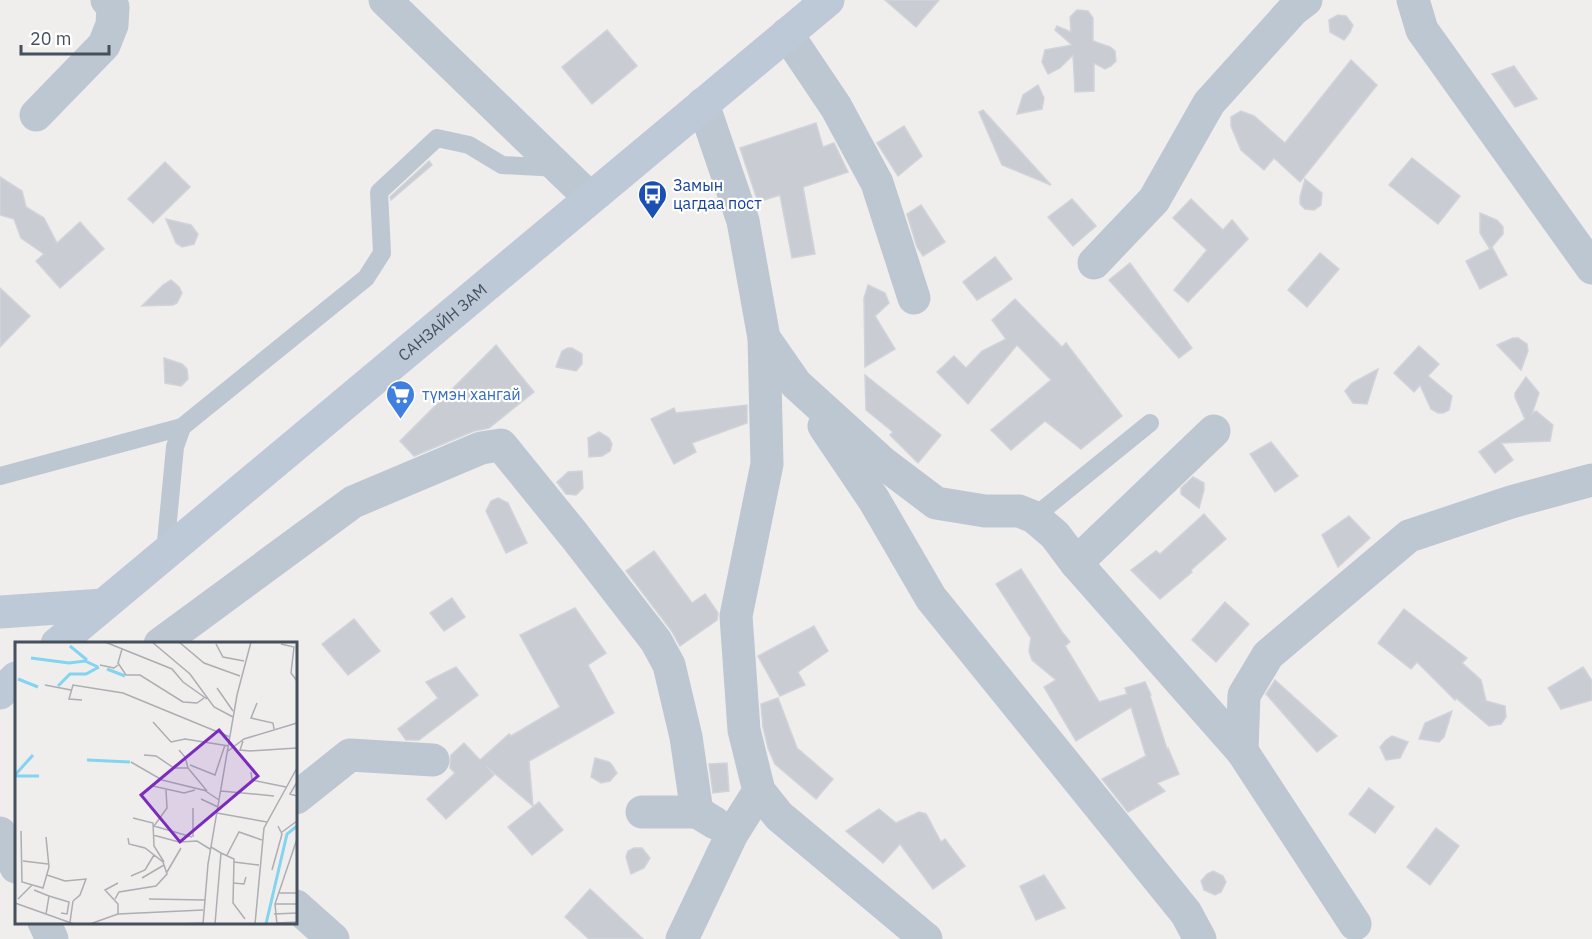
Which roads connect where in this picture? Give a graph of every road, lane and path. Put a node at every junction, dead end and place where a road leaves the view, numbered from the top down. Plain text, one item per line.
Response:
1 (107, 0) edge
2 (385, 0) edge
3 (828, 0) edge
4 (1306, 0) edge
5 (1413, 0) edge
6 (787, 34) junction
7 (703, 104) junction
8 (36, 115) dead end
9 (559, 168) junction
10 (590, 198) junction
11 (1094, 263) dead end
12 (1592, 268) edge
13 (914, 298) dead end
14 (764, 338) junction
15 (1150, 423) dead end
16 (182, 427) junction
17 (1215, 431) dead end
18 (0, 476) edge
19 (1592, 480) edge
20 (1034, 517) junction
21 (165, 552) junction
22 (1076, 563) junction
23 (103, 605) junction
24 (0, 612) edge
25 (59, 642) edge
26 (163, 642) edge
27 (15, 679) edge
28 (0, 693) edge
29 (1242, 751) junction
30 (433, 760) dead end
31 (759, 791) junction
32 (297, 797) edge
33 (642, 812) dead end
34 (697, 812) junction
35 (0, 833) edge
36 (732, 834) junction
37 (15, 865) edge
38 (297, 907) edge
39 (45, 924) edge
40 (1355, 924) dead end
41 (52, 939) edge
42 (333, 939) edge
43 (682, 939) edge
44 (926, 939) edge
45 (1200, 939) edge

1 - 8 street
2 - 9 street
3 - 6 main road, САНЗАЙН ЗАМ
4 - 11 street
5 - 12 street
6 - 7 main road, САНЗАЙН ЗАМ
6 - 13 street
7 - 10 main road, САНЗАЙН ЗАМ
7 - 14 street
9 - 10 street
9 - 16 lane
10 - 21 main road, САНЗАЙН ЗАМ
14 - 20 street
14 - 31 street
14 - 45 street
15 - 20 lane
16 - 18 lane
16 - 21 lane
17 - 22 street
19 - 29 street
20 - 22 street
21 - 23 main road, САНЗАЙН ЗАМ
22 - 29 street
23 - 24 main road
23 - 25 main road, САНЗАЙН ЗАМ
26 - 34 street
27 - 28 main road
29 - 40 street
30 - 32 street
31 - 36 street
31 - 44 street
33 - 34 street
34 - 36 street
35 - 37 street
36 - 43 street
38 - 42 street
39 - 41 street

